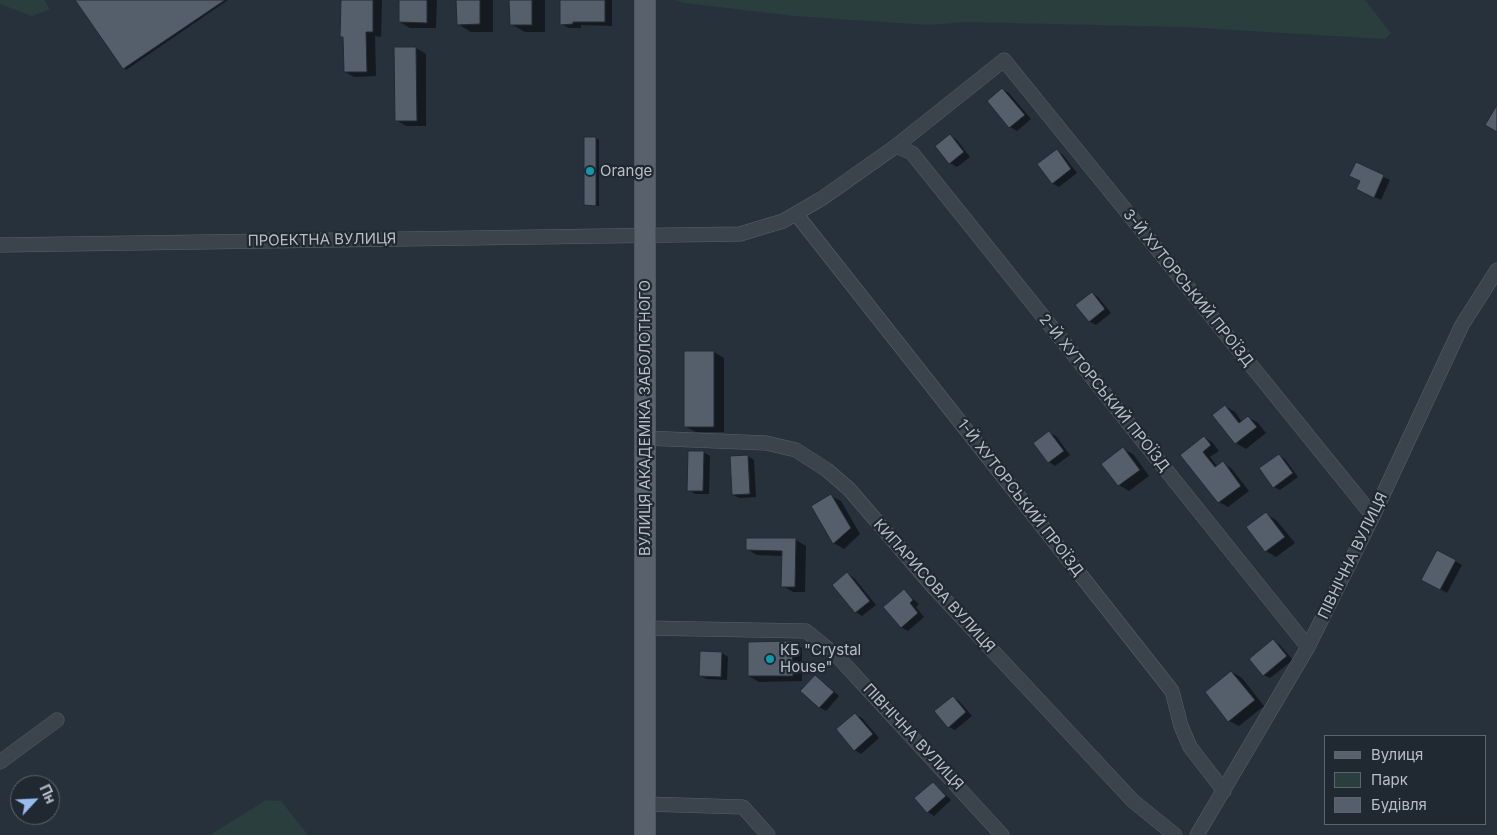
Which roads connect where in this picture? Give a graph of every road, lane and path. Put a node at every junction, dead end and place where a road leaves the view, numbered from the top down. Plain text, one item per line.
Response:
1 (645, 0) edge
2 (1004, 60) joint
3 (896, 146) junction
4 (797, 215) junction
5 (644, 236) junction
6 (0, 245) edge
7 (1497, 270) edge
8 (644, 438) junction
9 (1373, 516) junction
10 (646, 628) junction
11 (1308, 647) junction
12 (57, 720) dead end
13 (0, 762) edge
14 (1224, 791) junction
15 (646, 804) junction
16 (645, 835) edge
17 (768, 835) edge
18 (1002, 835) edge
19 (1176, 835) edge
20 (1198, 835) edge

1 - 5 main road, ВУЛИЦЯ АКАДЕМІКА ЗАБОЛОТНОГО
2 - 3 street, ПРОЕКТНА ВУЛИЦЯ
2 - 9 street, 3-Й ХУТОРСЬКИЙ ПРОЇЗД
3 - 4 street, ПРОЕКТНА ВУЛИЦЯ
3 - 11 street, 2-Й ХУТОРСЬКИЙ ПРОЇЗД
4 - 5 street, ПРОЕКТНА ВУЛИЦЯ
4 - 14 street, 1-Й ХУТОРСЬКИЙ ПРОЇЗД
5 - 6 street, ПРОЕКТНА ВУЛИЦЯ
5 - 8 main road, ВУЛИЦЯ АКАДЕМІКА ЗАБОЛОТНОГО
7 - 9 street, ПІВНІЧНА ВУЛИЦЯ
8 - 10 main road, ВУЛИЦЯ АКАДЕМІКА ЗАБОЛОТНОГО
8 - 19 street, КИПАРИСОВА ВУЛИЦЯ
9 - 11 street, ПІВНІЧНА ВУЛИЦЯ
10 - 15 main road, ВУЛИЦЯ АКАДЕМІКА ЗАБОЛОТНОГО
10 - 18 street, ПІВНІЧНА ВУЛИЦЯ
11 - 14 street, ПІВНІЧНА ВУЛИЦЯ
12 - 13 street
14 - 20 street, ПІВНІЧНА ВУЛИЦЯ
15 - 16 main road, ВУЛИЦЯ АКАДЕМІКА ЗАБОЛОТНОГО
15 - 17 street

